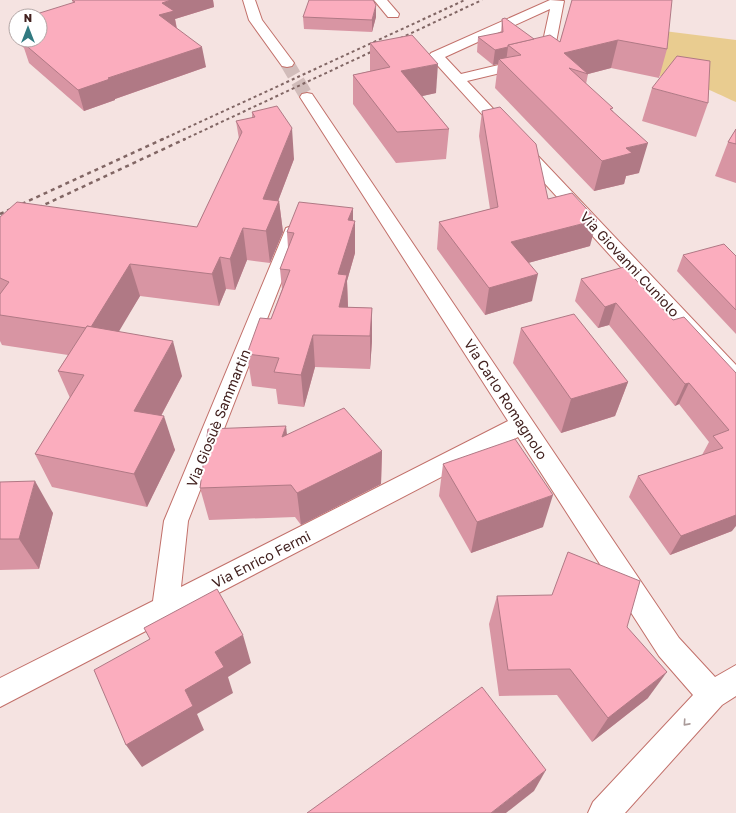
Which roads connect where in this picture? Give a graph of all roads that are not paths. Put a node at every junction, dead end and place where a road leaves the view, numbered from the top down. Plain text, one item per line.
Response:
1 (249, 0) edge
2 (380, 0) edge
3 (393, 14) dead end
4 (287, 63) tunnel mouth
5 (458, 79) junction
6 (307, 97) tunnel mouth
7 (292, 232) edge
8 (736, 379) edge
9 (523, 424) junction
10 (165, 608) junction
11 (736, 679) edge
12 (0, 693) edge
13 (712, 695) junction
14 (604, 813) edge

1 - 4 street
2 - 3 street
5 - 5 street, Via Giovanni Cuniolo
5 - 8 street, Via Giovanni Cuniolo
6 - 9 street, Via Carlo Romagnolo
7 - 10 street, Via Giosuè Sammartin
9 - 10 street, Via Enrico Fermi
9 - 13 street, Via Carlo Romagnolo
10 - 12 street, Via Enrico Fermi
11 - 13 street
13 -> 14 street

